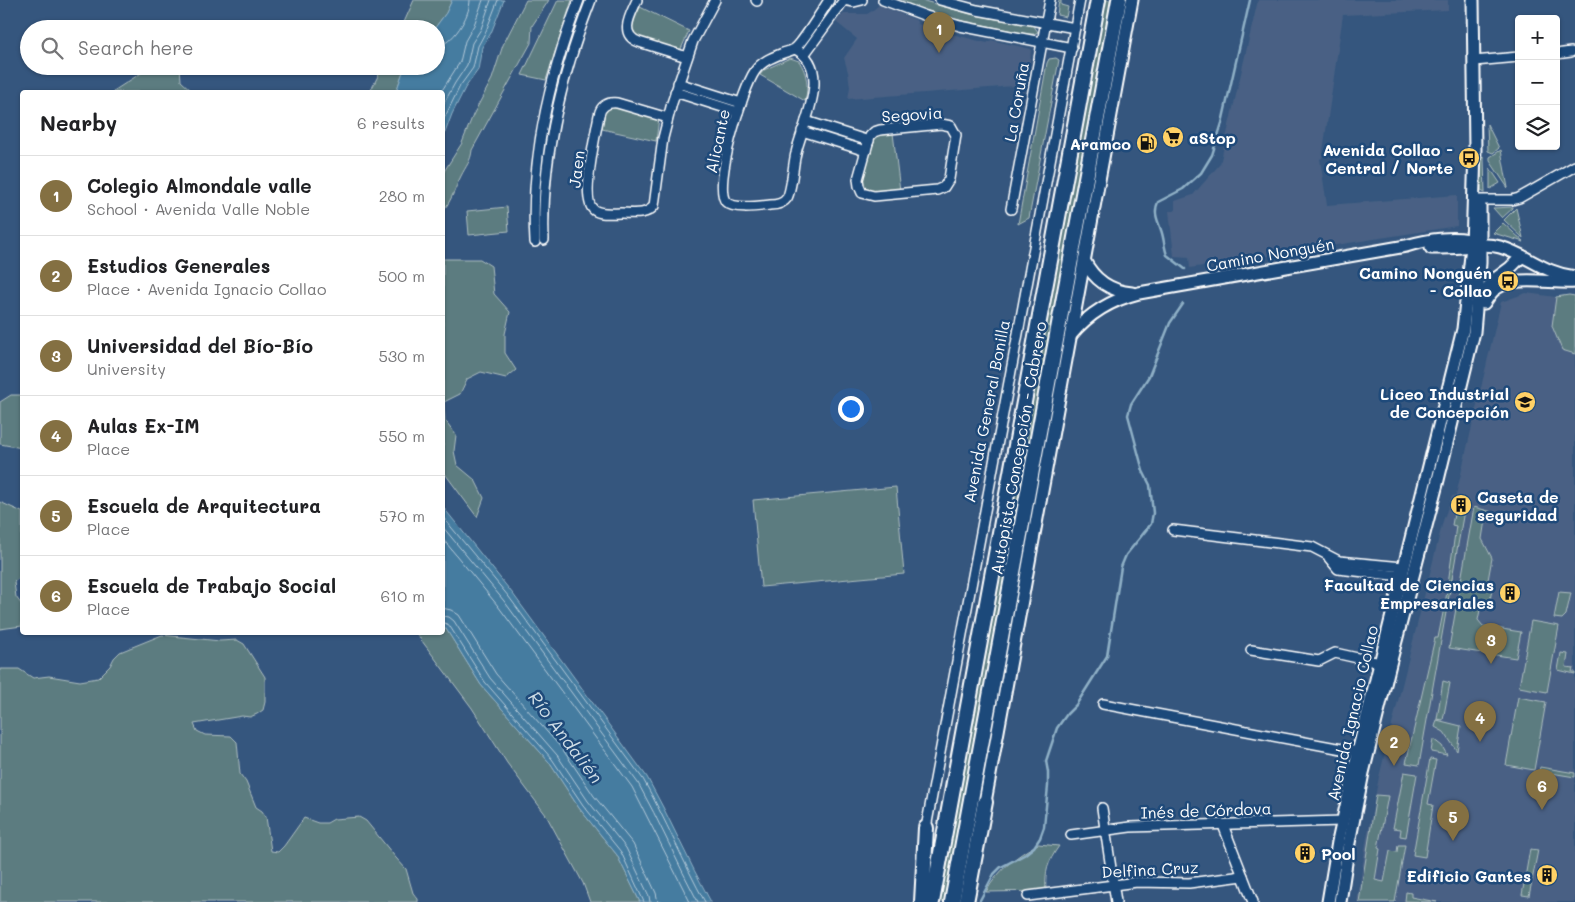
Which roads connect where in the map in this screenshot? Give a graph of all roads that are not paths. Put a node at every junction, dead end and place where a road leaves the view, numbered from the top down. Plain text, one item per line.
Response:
1 (579, 0) edge
2 (591, 0) edge
3 (638, 0) edge
4 (714, 0) edge
5 (829, 0) edge
6 (844, 0) edge
7 (862, 0) edge
8 (883, 0) edge
9 (940, 0) edge
10 (1050, 0) edge
11 (1080, 0) edge
12 (1098, 0) edge
13 (1119, 0) edge
14 (1132, 0) edge
15 (1474, 0) edge
16 (1045, 22) junction
17 (1075, 28) junction
18 (1042, 42) junction
19 (1072, 48) junction
20 (795, 49) junction
21 (1571, 52) dead end
22 (1560, 53) edge
23 (804, 55) junction
24 (688, 57) junction
25 (1515, 57) edge
26 (1474, 61) junction
27 (678, 83) junction
28 (675, 92) junction
29 (739, 107) junction
30 (668, 118) junction
31 (806, 121) junction
32 (802, 131) junction
33 (869, 141) junction
34 (1476, 149) junction
35 (866, 151) junction
36 (1575, 166) edge
37 (1480, 200) junction
38 (1011, 209) dead end
39 (1475, 243) junction
40 (1522, 256) junction
41 (1084, 260) junction
42 (1575, 277) edge
43 (1575, 282) edge
44 (1139, 293) junction
45 (1484, 303) junction
46 (1474, 332) junction
47 (1070, 336) junction
48 (1173, 530) dead end
49 (1402, 572) junction
50 (1251, 650) dead end
51 (1380, 663) junction
52 (1103, 704) dead end
53 (1358, 752) junction
54 (984, 802) joint
55 (1102, 808) dead end
56 (1343, 821) junction
57 (1223, 825) junction
58 (926, 828) joint
59 (1105, 829) junction
60 (1071, 835) dead end
61 (1243, 876) junction
62 (1114, 884) junction
63 (1028, 896) dead end
64 (922, 902) edge
65 (932, 902) edge
66 (952, 902) edge
67 (966, 902) edge
68 (1116, 902) edge
69 (1254, 902) edge
70 (1328, 902) edge
71 (1340, 902) edge

1 - 2 street
3 - 24 street
4 - 24 street, Jaen
5 - 20 street
6 - 7 street
6 - 23 street
8 - 18 street
9 - 16 street
10 - 16 street, La Coruña
11 - 17 street, Avenida General Bonilla
12 - 65 highway, Autopista Concepción - Cabrero
13 - 66 highway, Autopista Concepción - Cabrero
14 - 41 main road
15 - 26 main road, Avenida Ignacio Collao
16 - 17 street
16 - 18 street, La Coruña
17 - 19 street, Avenida General Bonilla
18 - 19 street
18 - 38 street, La Coruña
19 - 58 street, Avenida General Bonilla
20 - 23 street
20 - 29 street, Alicante
21 - 22 street
23 - 31 street, Alicante
24 - 27 street, Jaen
25 - 26 street
26 - 34 main road, Avenida Ignacio Collao
27 - 28 street, Jaen
27 - 29 street
28 - 29 street
28 - 30 street, Jaen
29 - 32 street, Alicante
30 - 30 street, Jaen
31 - 32 street, Alicante
31 - 33 street, Segovia
32 - 35 street
33 - 35 street, Segovia
33 - 35 street, Segovia
34 - 37 main road, Avenida Ignacio Collao
34 - 39 main road, Avenida Ignacio Collao
36 - 37 street
37 - 39 main road, Avenida Ignacio Collao
39 - 40 main road, Camino Nonguén
39 - 44 main road, Camino Nonguén
39 - 46 main road, Avenida Ignacio Collao
39 - 49 main road, Avenida Ignacio Collao
40 - 42 main road, Camino Nonguén
40 - 45 main road
41 - 44 main road, Camino Nonguén
41 - 47 main road
43 - 45 main road
44 - 47 main road, Camino Nonguén
45 - 46 main road
46 - 71 main road, Avenida Ignacio Collao
47 - 54 main road
48 - 49 street
49 - 51 main road, Avenida Ignacio Collao
50 - 51 street
51 - 53 main road, Avenida Ignacio Collao
52 - 53 street
53 - 56 main road, Avenida Ignacio Collao
54 - 67 highway
55 - 59 street
56 - 57 street, Inés de Córdova
56 - 70 main road, Avenida Ignacio Collao
57 - 59 street, Inés de Córdova
57 - 61 street
58 - 64 highway
59 - 60 street, Inés de Córdova
59 - 62 street
61 - 62 street, Delfina Cruz
61 - 69 street
62 - 63 street, Delfina Cruz
62 - 68 street

